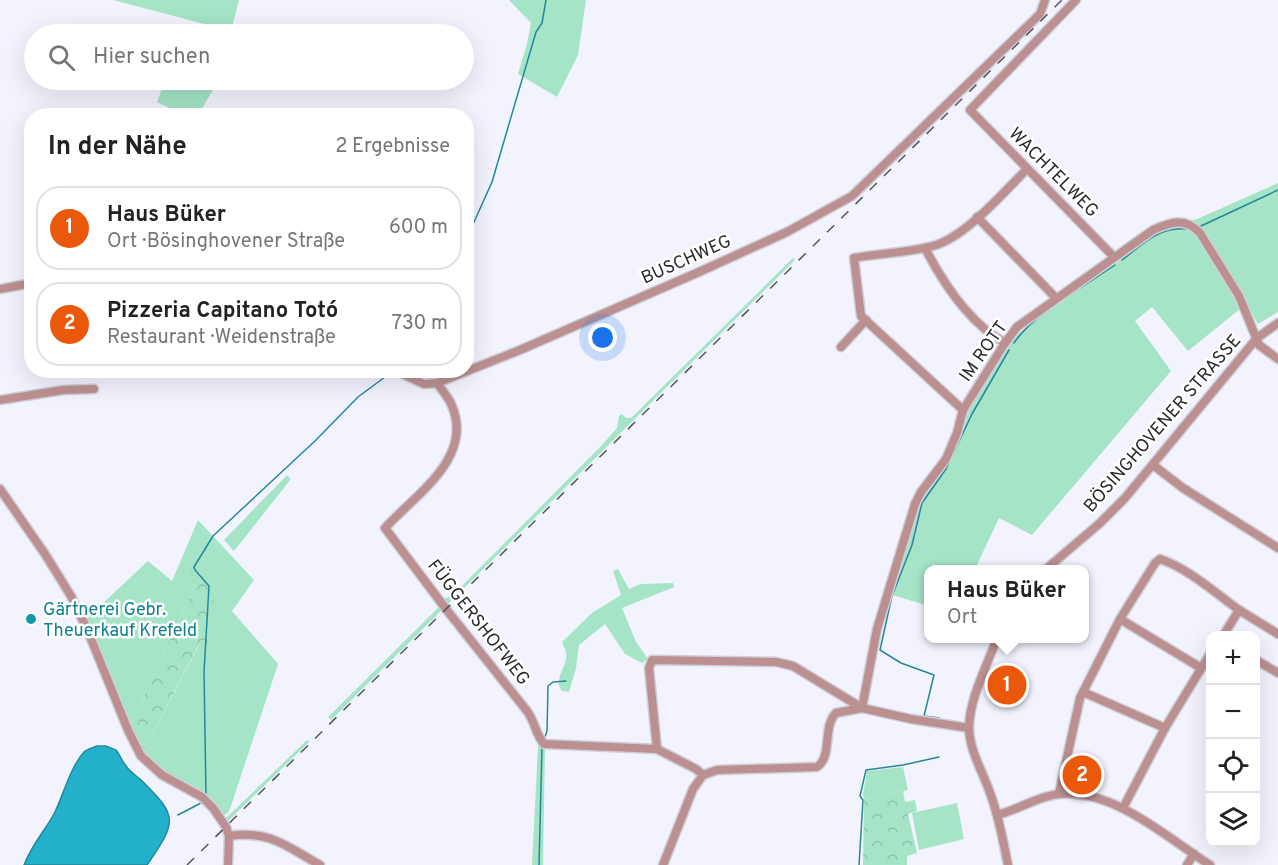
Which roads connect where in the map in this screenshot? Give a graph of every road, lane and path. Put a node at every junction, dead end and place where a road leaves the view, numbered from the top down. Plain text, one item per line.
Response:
1 (1045, 0) edge
2 (1077, 0) edge
3 (1027, 169) junction
4 (977, 217) junction
5 (925, 248) junction
6 (1114, 257) junction
7 (24, 284) edge
8 (0, 289) edge
9 (1056, 298) junction
10 (866, 320) junction
11 (1278, 323) edge
12 (1257, 338) junction
13 (1005, 343) junction
14 (841, 347) dead end
15 (1278, 359) edge
16 (474, 368) edge
17 (411, 378) edge
18 (449, 378) edge
19 (437, 383) junction
20 (94, 388) dead end
21 (0, 400) edge
22 (963, 410) junction
23 (1153, 465) junction
24 (0, 489) edge
25 (1278, 548) edge
26 (1051, 565) edge
27 (1239, 610) junction
28 (1120, 619) junction
29 (1226, 631) edge
30 (1278, 634) edge
31 (995, 643) edge
32 (1206, 661) edge
33 (1260, 662) edge
34 (1202, 668) junction
35 (1278, 673) edge
36 (1083, 692) junction
37 (862, 708) junction
38 (969, 728) junction
39 (1166, 728) junction
40 (657, 749) junction
41 (703, 775) junction
42 (1059, 794) junction
43 (1123, 808) junction
44 (997, 815) junction
45 (230, 836) junction
46 (1194, 854) junction
47 (228, 865) edge
48 (320, 865) edge
49 (663, 865) edge
50 (1008, 865) edge
51 (1187, 865) edge
52 (1210, 865) edge

1 - 16 street, BUSCHWEG
2 - 3 street, WACHTELWEG
3 - 4 street
3 - 6 street, WACHTELWEG
4 - 5 street
4 - 9 street
5 - 10 street
5 - 13 street
6 - 9 street, IM ROTT
6 - 12 street, IM ROTT
7 - 8 street
9 - 13 street, IM ROTT
10 - 14 street
10 - 22 street
11 - 12 street, BÖSINGHOVENER STRASSE
12 - 15 street
12 - 23 street, BÖSINGHOVENER STRASSE
13 - 22 street, IM ROTT
17 - 19 street
18 - 19 street, BUSCHWEG
19 - 40 street, FÜGGERSHOFWEG
20 - 21 street
22 - 37 street, IM ROTT
23 - 25 street
23 - 26 street, BÖSINGHOVENER STRASSE
24 - 45 street
27 - 28 street
27 - 29 street
27 - 30 street
28 - 34 street
28 - 36 street
31 - 38 street
32 - 34 street
33 - 35 street
34 - 39 street
36 - 39 street
36 - 42 street
37 - 38 street
37 - 40 street
37 - 41 street
38 - 44 street
39 - 43 street
40 - 41 street
41 - 49 street
42 - 43 street
42 - 44 street
43 - 46 street
44 - 50 street
45 - 47 street
45 - 48 street
46 - 51 street
46 - 52 street

